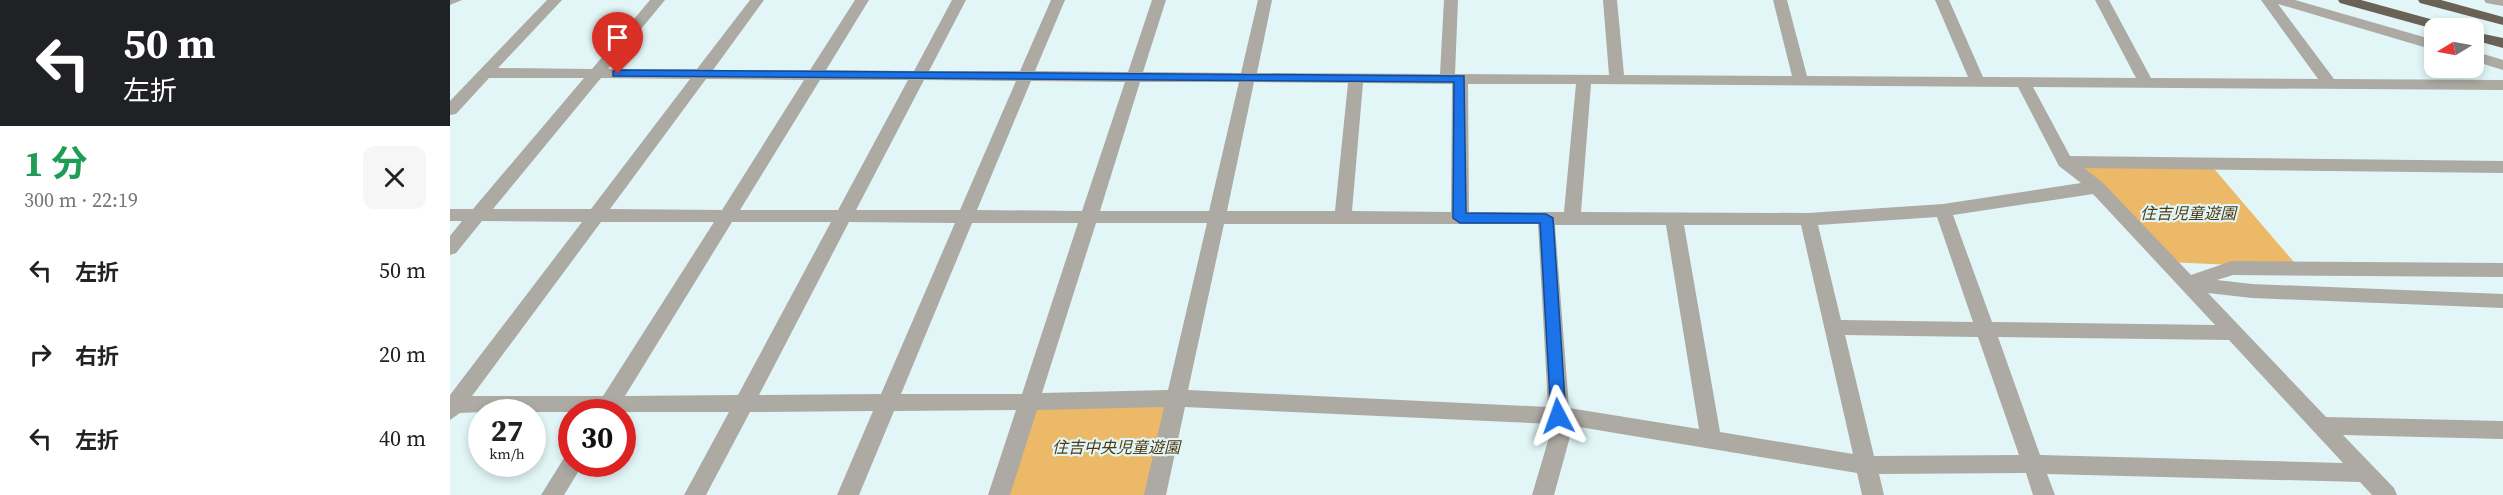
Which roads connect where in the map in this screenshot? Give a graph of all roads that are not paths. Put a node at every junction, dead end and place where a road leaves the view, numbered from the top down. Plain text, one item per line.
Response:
1 (455, 0) edge
2 (555, 0) edge
3 (658, 0) edge
4 (757, 0) edge
5 (862, 0) edge
6 (958, 0) edge
7 (1058, 0) edge
8 (1159, 0) edge
9 (1265, 0) edge
10 (1451, 0) edge
11 (1610, 0) edge
12 (1780, 0) edge
13 (1942, 0) edge
14 (2102, 0) edge
15 (2268, 0) edge
16 (2280, 0) edge
17 (2345, 0) edge
18 (2425, 0) edge
19 (2492, 0) edge
20 (450, 1) edge
21 (2503, 2) edge
22 (2503, 21) edge
23 (2424, 22) edge
24 (2484, 39) edge
25 (2424, 42) edge
26 (2503, 44) edge
27 (2484, 59) edge
28 (2503, 65) edge
29 (486, 73) junction
30 (597, 74) junction
31 (702, 74) junction
32 (815, 75) junction
33 (918, 75) junction
34 (1026, 76) junction
35 (1134, 77) junction
36 (1248, 77) junction
37 (1356, 78) junction
38 (1453, 79) junction
39 (1584, 79) junction
40 (1617, 79) junction
41 (1801, 81) junction
42 (1977, 81) junction
43 (2022, 82) junction
44 (2146, 82) junction
45 (2329, 84) junction
46 (2503, 85) edge
47 (450, 110) edge
48 (2065, 162) junction
49 (2503, 167) edge
50 (2097, 187) junction
51 (1943, 210) junction
52 (450, 215) edge
53 (477, 216) junction
54 (596, 216) junction
55 (726, 216) junction
56 (843, 216) junction
57 (966, 217) junction
58 (1088, 217) junction
59 (1218, 217) junction
60 (1343, 218) junction
61 (1460, 218) junction
62 (1546, 218) junction
63 (1572, 219) junction
64 (1674, 219) junction
65 (1808, 219) junction
66 (450, 248) edge
67 (2503, 270) edge
68 (2187, 283) junction
69 (2503, 302) edge
70 (1833, 327) junction
71 (1985, 329) junction
72 (2234, 333) junction
73 (1176, 398) junction
74 (612, 399) edge
75 (888, 402) junction
76 (1028, 402) junction
77 (744, 404) junction
78 (452, 407) edge
79 (636, 407) edge
80 (558, 408) edge
81 (1562, 416) junction
82 (2323, 426) junction
83 (2503, 430) edge
84 (1712, 440) junction
85 (1866, 465) junction
86 (2033, 465) junction
87 (2365, 473) junction
88 (564, 477) edge
89 (552, 495) edge
90 (695, 495) edge
91 (848, 495) edge
92 (999, 495) edge
93 (1155, 495) edge
94 (1543, 495) edge
95 (1873, 495) edge
96 (2044, 495) edge
97 (2386, 495) edge

1 - 20 street
2 - 29 street
3 - 30 street
4 - 31 street
5 - 32 street
6 - 33 street
7 - 34 street
8 - 35 street
9 - 36 street
10 - 38 street
11 - 40 street
12 - 41 street
13 - 42 street
14 - 44 street
15 - 45 street
16 - 25 street
17 - 23 highway
18 - 22 highway
19 - 21 street
24 - 26 highway
27 - 28 street
29 - 30 street
29 - 47 street
30 - 31 street
30 - 53 street
31 - 32 street
31 - 54 street
32 - 33 street
32 - 55 street
33 - 34 street
33 - 56 street
34 - 35 street
34 - 57 street
35 - 36 street
35 - 58 street
36 - 37 street
36 - 59 street
37 - 38 street
37 - 60 street
38 - 39 street
38 - 61 street
39 - 40 street
39 - 63 street
40 - 41 street
41 - 42 street
42 - 43 street
43 - 44 street
43 - 48 street
44 - 45 street
45 - 46 street
48 - 49 street
48 - 50 street
50 - 51 street
50 - 68 street
51 - 65 street
51 - 71 street
52 - 53 street
53 - 54 street
53 - 66 street
54 - 55 street
54 - 78 street
55 - 56 street
55 - 74 street
56 - 57 street
56 - 77 street
57 - 58 street
57 - 75 street
58 - 59 street
58 - 76 street
59 - 60 street
59 - 73 street
60 - 61 street
61 - 62 street
62 - 63 street
62 - 81 street
63 - 64 street
64 - 65 street
64 - 84 street
65 - 70 street
67 - 68 street
68 - 69 street
68 - 72 street
70 - 71 street
70 - 85 street
71 - 72 street
71 - 86 street
72 - 82 street
73 - 76 street
73 - 81 street
73 - 93 street
75 - 76 street
75 - 77 street
75 - 91 street
76 - 92 street
77 - 79 street
77 - 90 street
78 - 80 street
81 - 84 street
81 - 94 street
82 - 83 street
82 - 87 street
84 - 85 street
85 - 86 street
85 - 95 street
86 - 87 street
86 - 96 street
87 - 97 street
88 - 89 street

